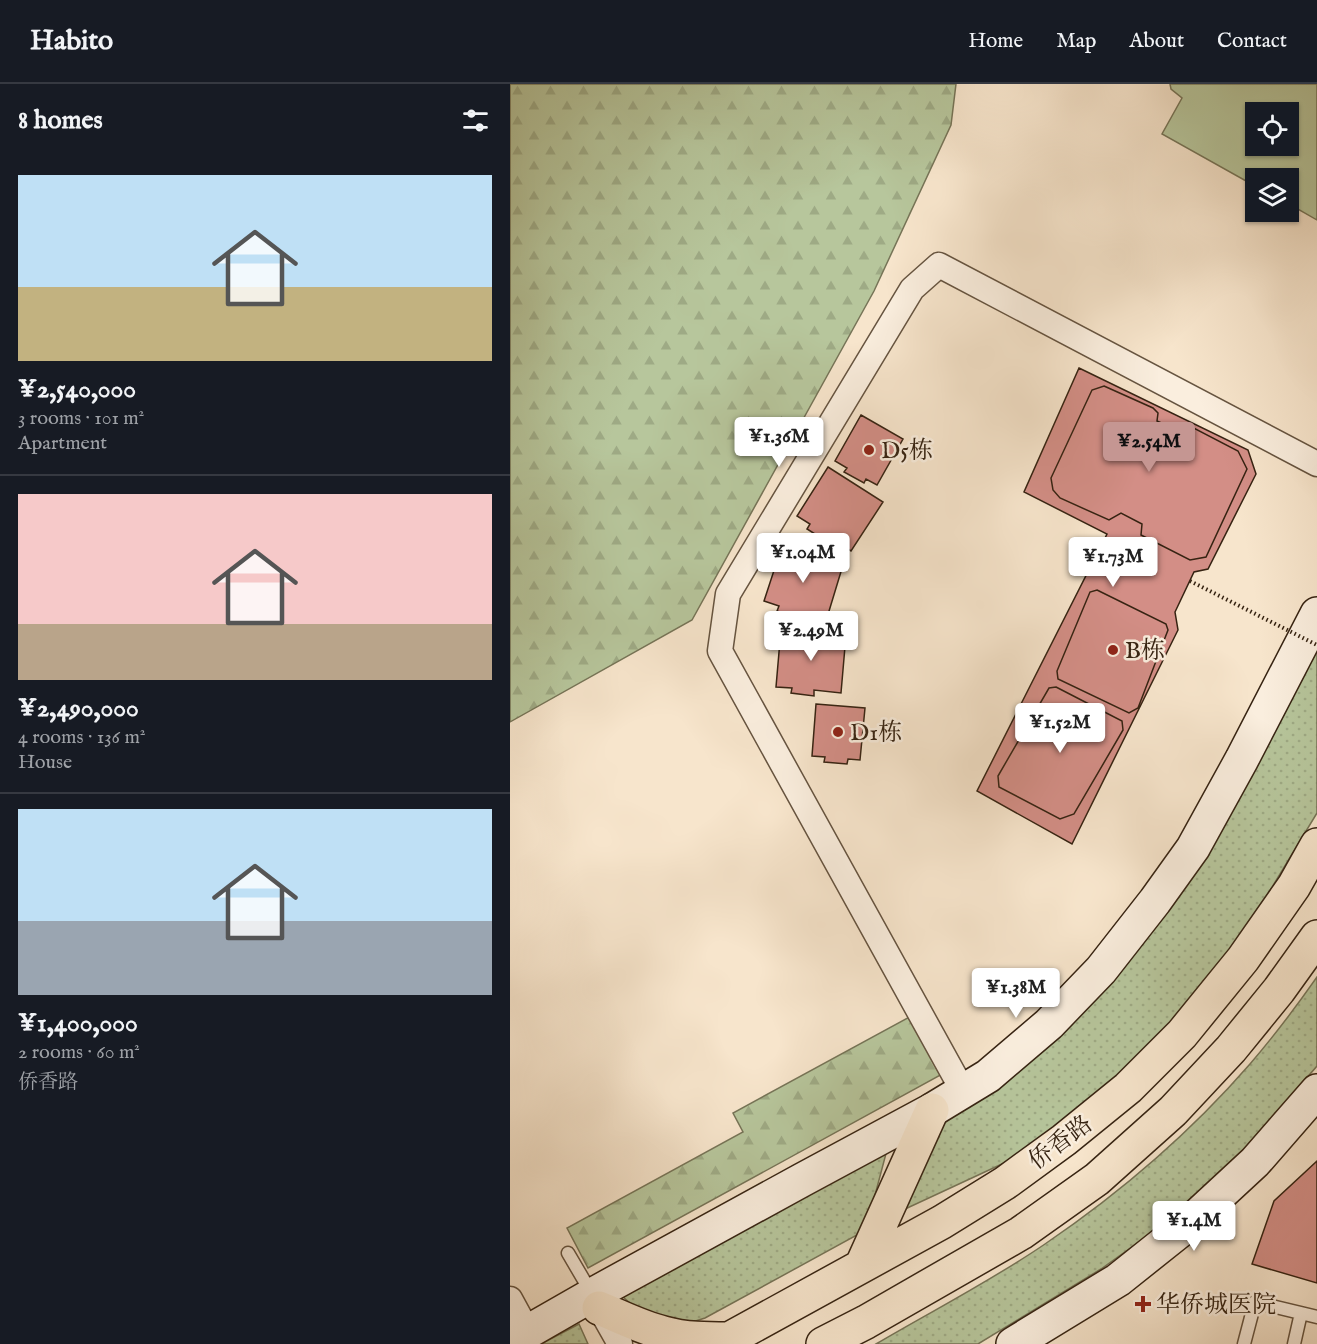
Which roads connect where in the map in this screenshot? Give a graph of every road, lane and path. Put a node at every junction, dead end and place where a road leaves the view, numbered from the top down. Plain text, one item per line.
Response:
1 (1317, 464) edge
2 (1190, 581) dead end
3 (1317, 614) edge
4 (1317, 645) edge
5 (1317, 845) edge
6 (1317, 937) edge
7 (963, 1091) junction
8 (1317, 1091) edge
9 (932, 1110) junction
10 (568, 1253) dead end
11 (862, 1265) junction
12 (510, 1299) edge
13 (596, 1301) junction
14 (1301, 1313) junction
15 (1317, 1317) edge
16 (519, 1337) edge
17 (731, 1341) edge
18 (620, 1344) edge
19 (823, 1344) edge
20 (1013, 1344) edge
21 (1244, 1344) edge
22 (1294, 1344) edge

1 - 7 street
2 - 4 path, bridge
3 - 7 main road
5 - 11 main road, 侨香路
6 - 19 main road, 侨香路
7 - 9 main road
8 - 20 main road
9 - 11 main road
9 - 13 main road
10 - 13 lane
11 - 17 main road, 侨香路
12 - 16 street
13 - 16 main road
13 - 17 main road
13 - 18 street
14 - 15 lane
14 - 21 lane
14 - 22 lane

